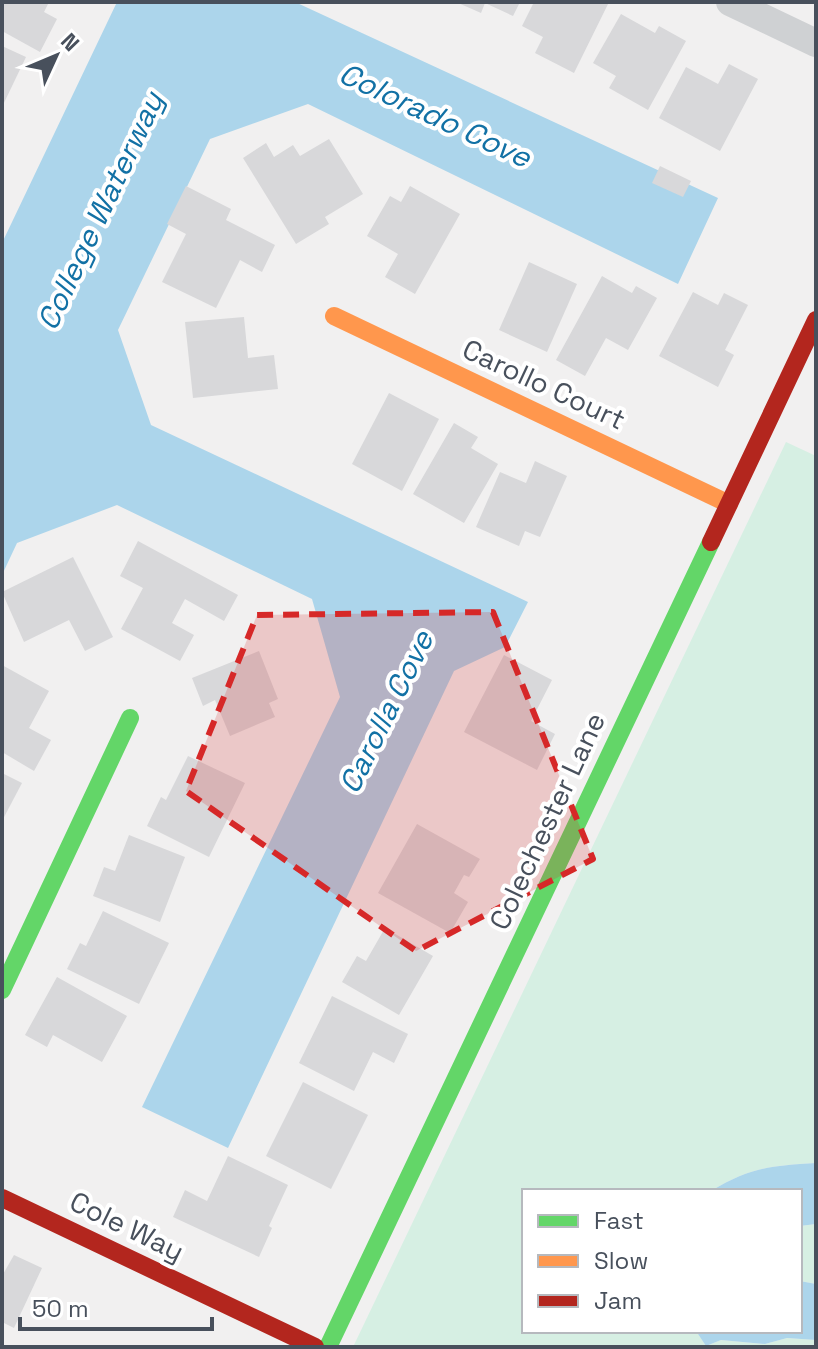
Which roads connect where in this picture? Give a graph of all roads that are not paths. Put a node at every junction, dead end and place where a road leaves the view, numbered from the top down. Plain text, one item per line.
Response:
1 (730, 2) edge
2 (816, 43) edge
3 (334, 316) dead end
4 (816, 320) edge
5 (729, 504) junction
6 (130, 718) dead end
7 (2, 990) edge
8 (2, 1198) edge
9 (315, 1347) edge
10 (328, 1347) edge

1 - 2 street
3 - 5 street, Carollo Court
4 - 5 street, Colechester Lane
5 - 10 street, Colechester Lane
6 - 7 street
8 - 9 street, Cole Way

